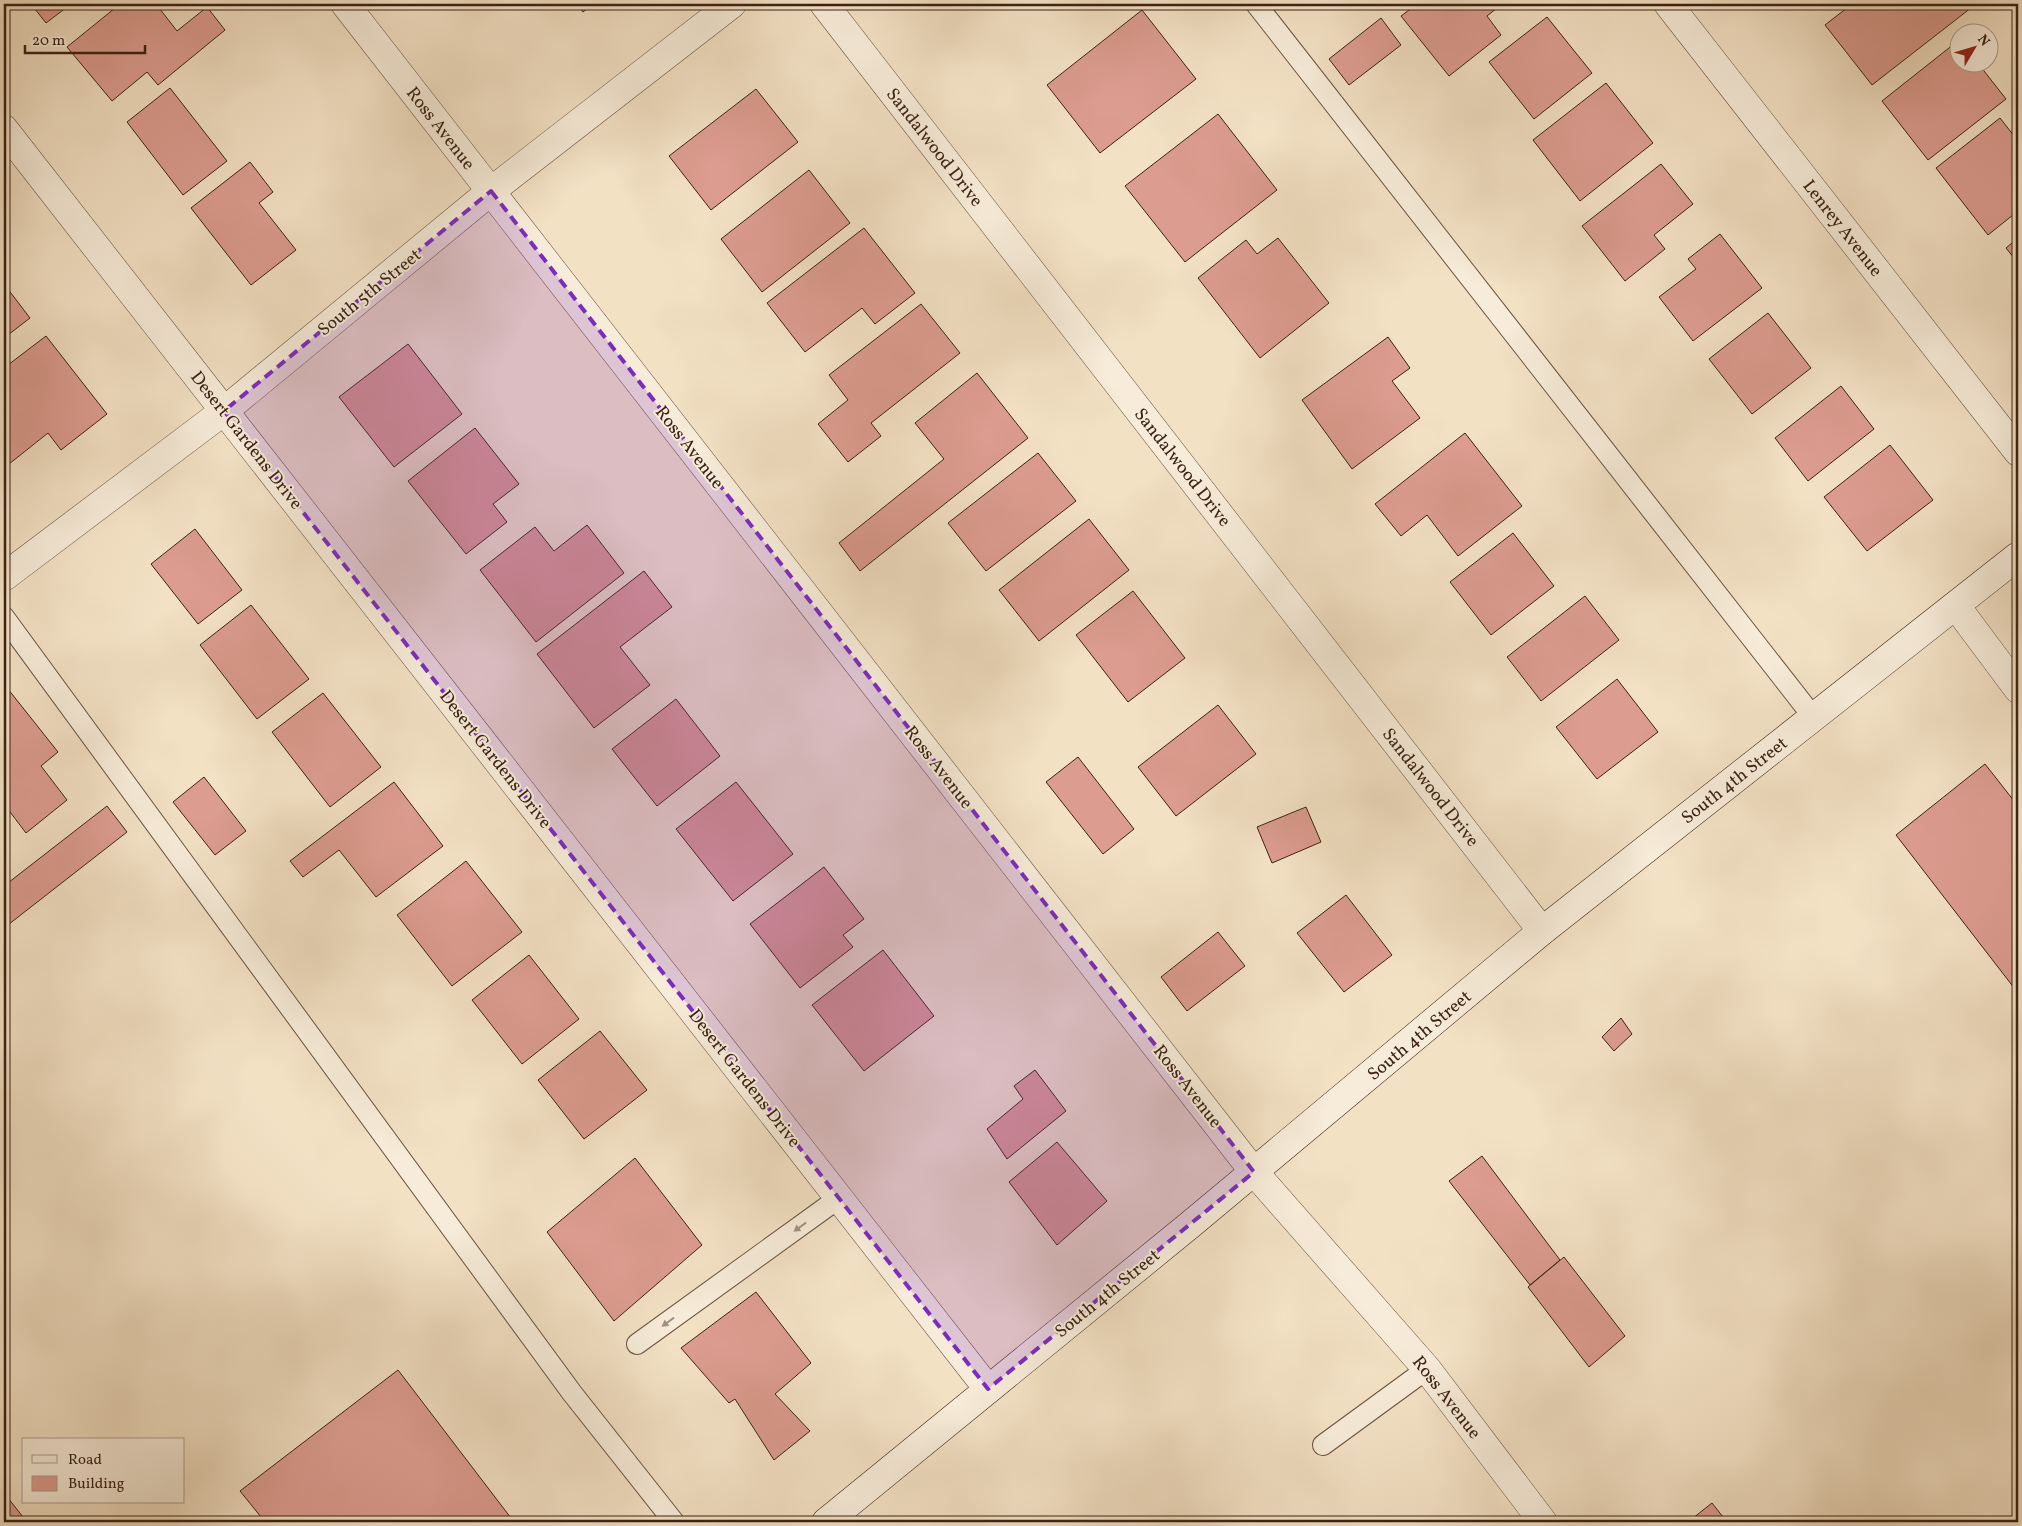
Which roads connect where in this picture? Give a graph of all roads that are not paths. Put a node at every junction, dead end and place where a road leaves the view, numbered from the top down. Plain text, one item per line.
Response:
1 (345, 4) edge
2 (732, 4) edge
3 (824, 4) edge
4 (1256, 4) edge
5 (1668, 4) edge
6 (4, 129) edge
7 (491, 192) junction
8 (224, 411) junction
9 (2018, 452) edge
10 (2018, 556) edge
11 (4, 577) edge
12 (1956, 606) junction
13 (4, 617) edge
14 (2018, 689) edge
15 (1814, 718) junction
16 (1542, 931) junction
17 (1254, 1172) junction
18 (839, 1198) junction
19 (637, 1344) dead end
20 (1427, 1369) junction
21 (988, 1389) junction
22 (1322, 1445) dead end
23 (674, 1522) edge
24 (826, 1522) edge
25 (1543, 1522) edge

1 - 7 street, Ross Avenue
2 - 7 street, South 5th Street
3 - 16 street, Sandalwood Drive
4 - 15 lane
5 - 9 street, Lenrey Avenue
6 - 8 street, Desert Gardens Drive
7 - 8 street, South 5th Street
7 - 17 street, Ross Avenue
8 - 11 street, South 5th Street
8 - 18 street, Desert Gardens Drive
10 - 12 street, South 4th Street
12 - 14 street
12 - 15 street, South 4th Street
13 - 23 lane
15 - 16 street, South 4th Street
16 - 17 street, South 4th Street
17 - 20 street, Ross Avenue
17 - 21 street, South 4th Street
18 -> 19 lane
18 - 21 street, Desert Gardens Drive
20 - 22 lane
20 - 25 street, Ross Avenue
21 - 24 street, South 4th Street

